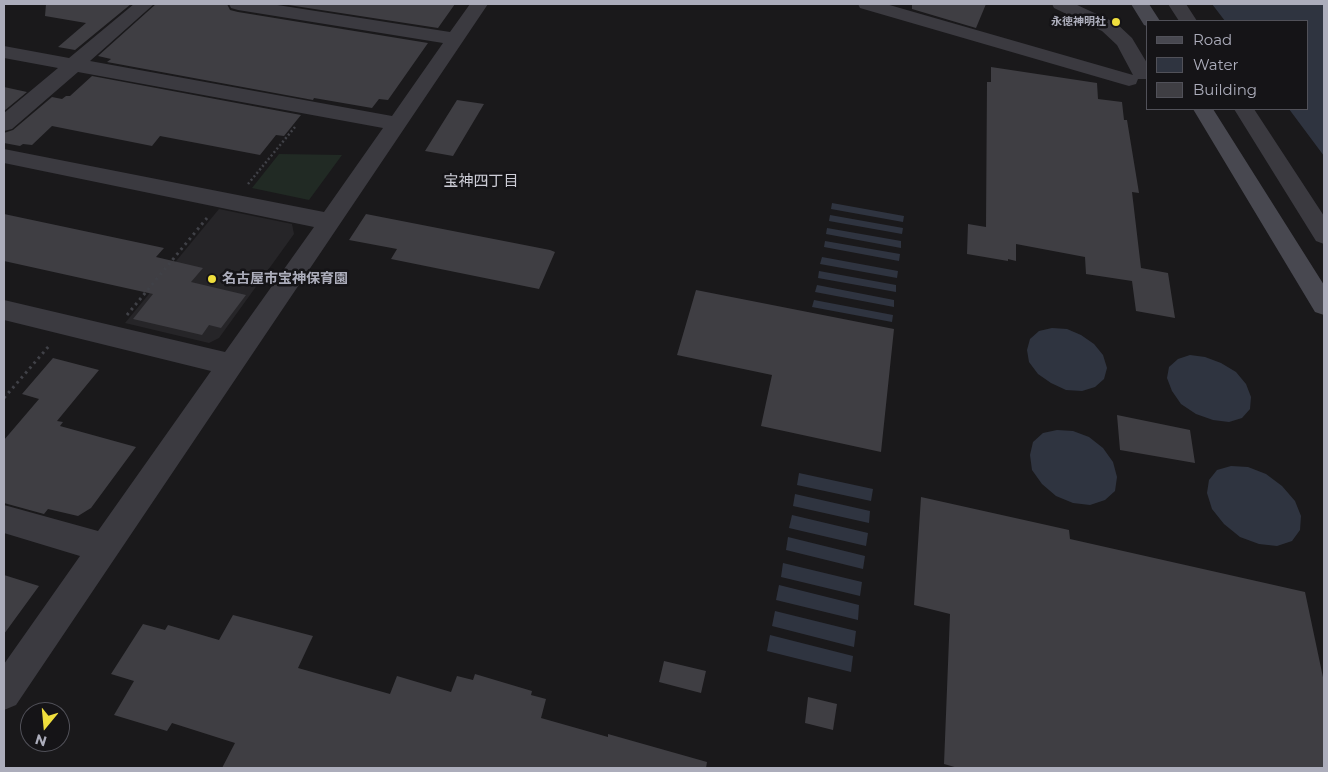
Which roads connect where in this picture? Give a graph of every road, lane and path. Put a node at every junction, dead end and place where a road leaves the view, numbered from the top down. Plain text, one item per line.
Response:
1 (145, 4) edge
2 (238, 4) edge
3 (478, 4) edge
4 (868, 4) edge
5 (1061, 4) edge
6 (1140, 4) edge
7 (1177, 4) edge
8 (1150, 20) edge
9 (1187, 20) edge
10 (456, 38) junction
11 (4, 52) edge
12 (77, 64) junction
13 (310, 107) junction
14 (1204, 110) edge
15 (1245, 110) edge
16 (4, 124) edge
17 (398, 124) junction
18 (4, 156) edge
19 (228, 201) junction
20 (330, 222) junction
21 (1324, 235) edge
22 (1324, 305) edge
23 (4, 310) edge
24 (68, 325) junction
25 (111, 335) junction
26 (231, 365) junction
27 (4, 398) edge
28 (4, 519) edge
29 (104, 548) junction
30 (4, 693) edge

1 - 12 street
2 - 10 street
3 - 10 street
4 - 5 street
6 - 8 street
7 - 9 street
10 - 17 street
11 - 12 street
12 - 13 street
12 - 16 street
13 - 17 street
13 - 19 path
14 - 22 street
15 - 21 street
17 - 20 street
18 - 19 street
19 - 20 street
19 - 25 path
20 - 26 street
23 - 24 street
24 - 25 street
24 - 27 path
25 - 26 street
26 - 29 street
28 - 29 street
29 - 30 street

